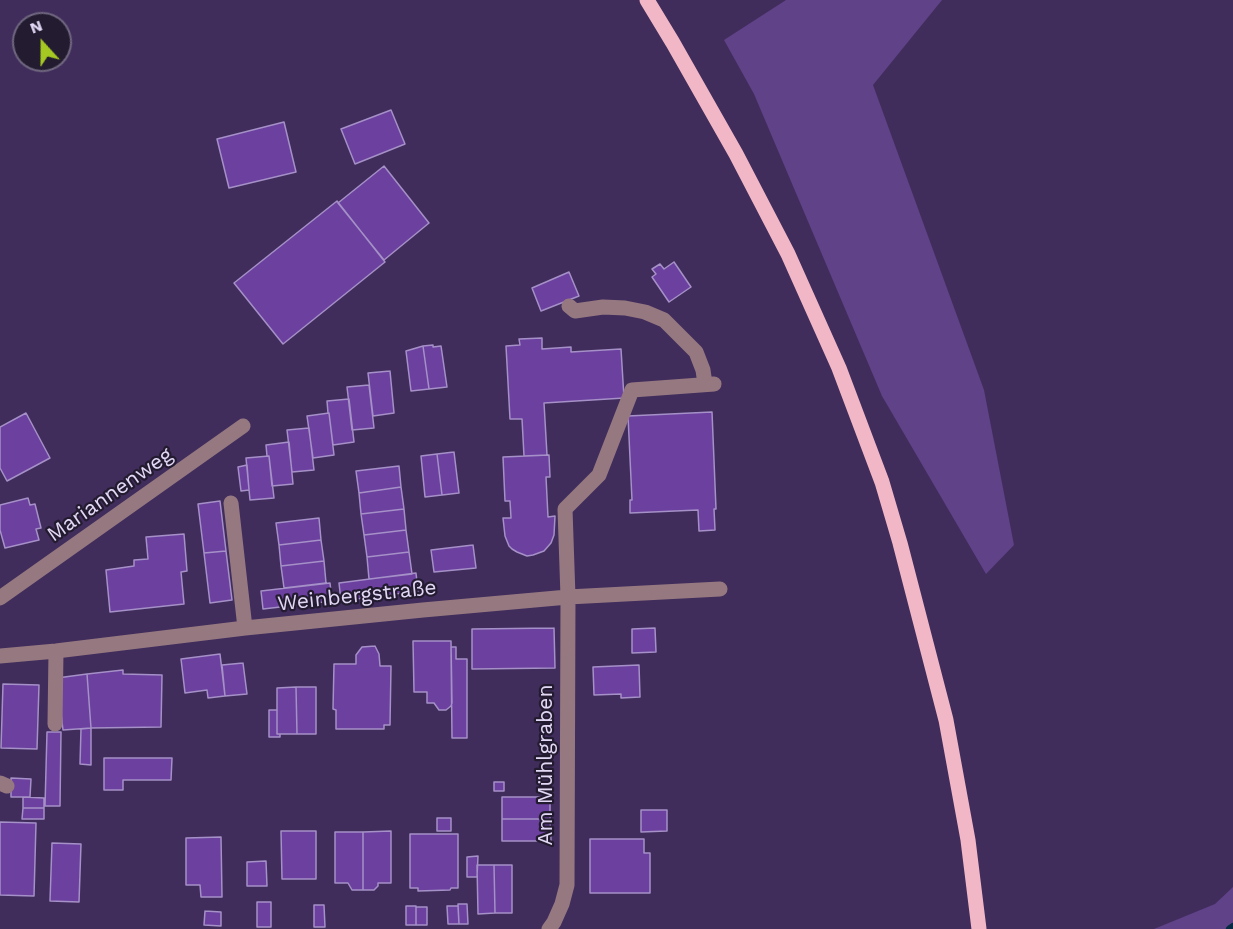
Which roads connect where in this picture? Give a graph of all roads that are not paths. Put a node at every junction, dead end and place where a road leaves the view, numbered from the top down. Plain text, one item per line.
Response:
1 (647, 0) edge
2 (569, 306) dead end
3 (243, 426) dead end
4 (231, 503) dead end
5 (720, 590) dead end
6 (568, 597) junction
7 (0, 598) edge
8 (245, 628) junction
9 (56, 651) junction
10 (0, 656) edge
11 (0, 664) edge
12 (55, 724) dead end
13 (549, 929) edge
14 (979, 929) edge

1 - 14 main road
2 - 6 street, Am Mühlgraben
3 - 7 street, Mariannenweg
4 - 8 street
5 - 6 street, Weinbergstraße
6 - 8 street, Weinbergstraße
6 - 13 street, Am Mühlgraben
8 - 9 street, Weinbergstraße
9 - 10 street, Weinbergstraße
9 - 12 street
10 - 11 street

